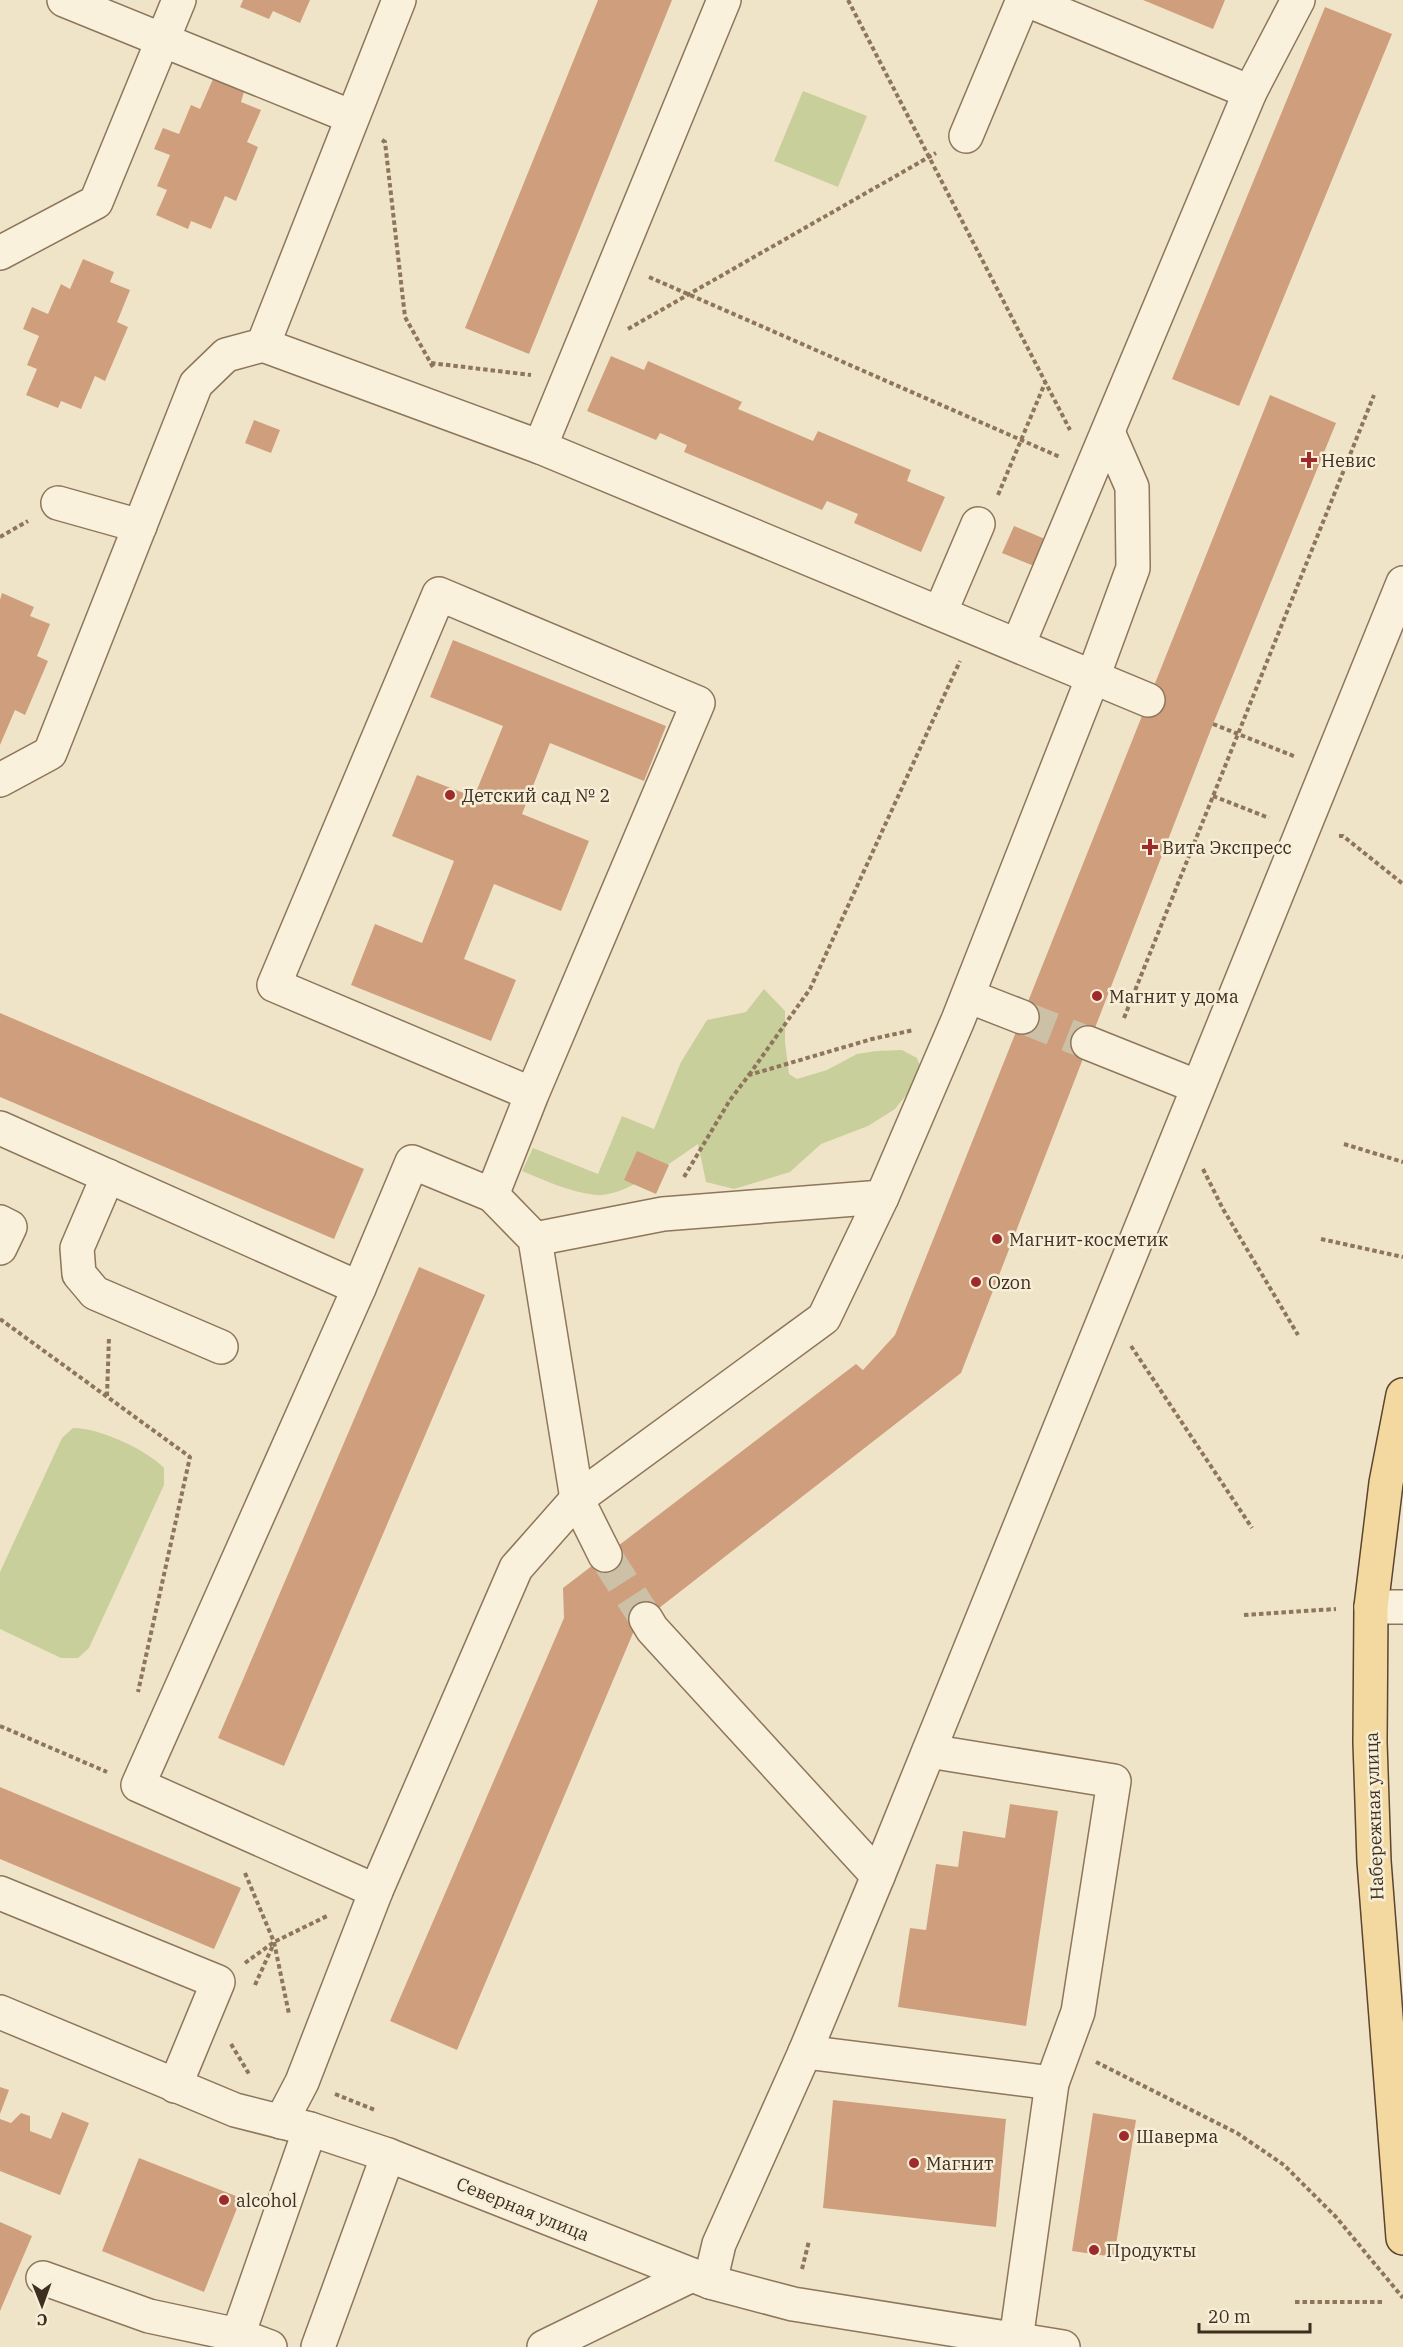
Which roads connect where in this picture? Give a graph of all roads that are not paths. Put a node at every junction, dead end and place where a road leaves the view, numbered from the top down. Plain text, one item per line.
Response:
1 (64, 0) edge
2 (179, 0) edge
3 (399, 0) edge
4 (724, 0) edge
5 (1025, 0) edge
6 (1298, 0) edge
7 (162, 41) junction
8 (1250, 92) junction
9 (352, 117) junction
10 (966, 136) road end
11 (0, 254) edge
12 (263, 345) junction
13 (1108, 432) junction
14 (540, 447) junction
15 (58, 504) dead end
16 (978, 524) road end
17 (140, 526) junction
18 (1403, 583) edge
19 (940, 613) junction
20 (1018, 645) junction
21 (1094, 677) junction
22 (1148, 700) dead end
23 (0, 780) edge
24 (963, 1008) junction
25 (1022, 1017) tunnel mouth
26 (1099, 1048) tunnel mouth
27 (1198, 1087) junction
28 (532, 1094) junction
29 (0, 1128) edge
30 (108, 1176) junction
31 (492, 1195) junction
32 (882, 1197) junction
33 (0, 1222) edge
34 (535, 1239) junction
35 (0, 1248) edge
36 (359, 1288) junction
37 (221, 1347) dead end
38 (1403, 1395) edge
39 (577, 1499) junction
40 (606, 1555) tunnel mouth
41 (1371, 1607) junction
42 (1403, 1607) edge
43 (646, 1619) tunnel mouth
44 (929, 1751) junction
45 (878, 1876) junction
46 (376, 1891) junction
47 (0, 1893) edge
48 (0, 2012) edge
49 (805, 2052) junction
50 (1052, 2083) junction
51 (175, 2086) junction
52 (295, 2126) junction
53 (388, 2155) junction
54 (1403, 2238) edge
55 (42, 2278) dead end
56 (701, 2279) junction
57 (901, 2334) edge
58 (238, 2335) junction
59 (1016, 2340) junction
60 (270, 2347) edge
61 (318, 2347) edge
62 (544, 2347) edge
63 (1063, 2347) edge

1 - 7 street
2 - 7 street
3 - 9 street
4 - 14 street
5 - 8 street
5 - 10 street
6 - 8 street
7 - 9 street
7 - 11 street
8 - 13 street
9 - 12 street
12 - 14 street
12 - 17 street
13 - 20 street
13 - 21 street
14 - 19 street
15 - 17 street
16 - 19 street
17 - 23 street
18 - 27 street
19 - 20 street
20 - 21 street
21 - 22 street
21 - 24 street
24 - 25 street
24 - 32 street
26 - 27 street
27 - 44 street
28 - 28 street
28 - 31 street
29 - 30 street
30 - 36 street
30 - 37 street
31 - 34 street
31 - 36 street
32 - 34 street
32 - 39 street
33 - 35 street
34 - 39 street
36 - 46 street
38 - 41 main road, Набережная улица
39 - 40 street
39 - 46 street
41 - 42 street
41 - 54 main road, Набережная улица
43 - 45 street
44 - 45 street
44 - 50 street
45 - 49 street
46 - 52 street
47 - 51 street
48 - 51 street, Северная улица
49 - 50 street
49 - 56 street
50 - 59 street
51 - 52 street, Северная улица
52 - 53 street, Северная улица
52 - 58 street
53 - 56 street, Северная улица
53 - 61 street
55 - 58 street
56 - 57 street, Северная улица
56 - 62 street
57 - 59 street, Северная улица
58 - 60 street
59 - 63 street, Северная улица

